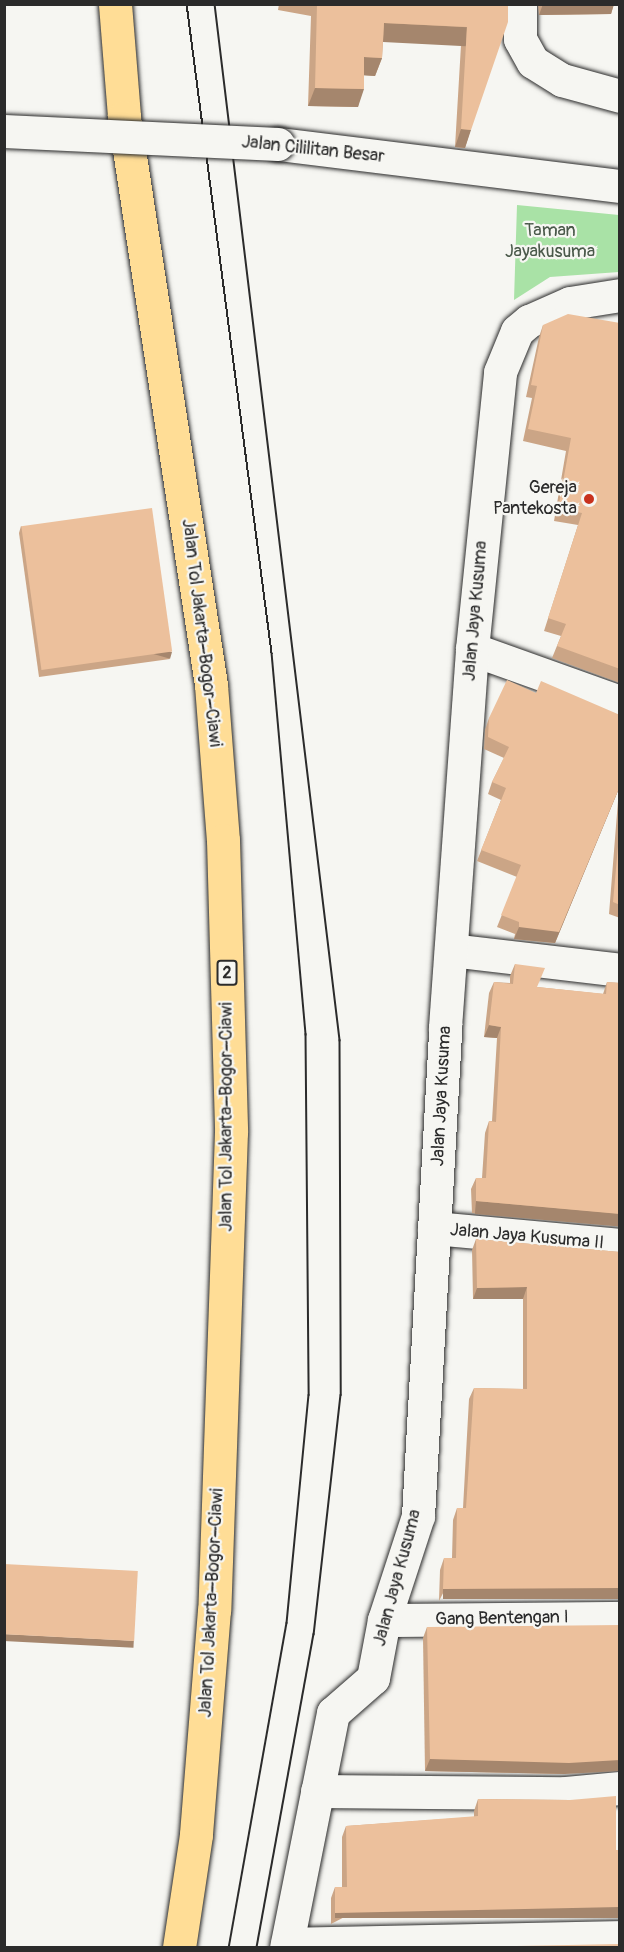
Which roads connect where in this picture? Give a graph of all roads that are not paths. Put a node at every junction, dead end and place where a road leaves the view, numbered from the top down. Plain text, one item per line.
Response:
1 (115, 4) edge
2 (520, 4) edge
3 (620, 96) edge
4 (4, 131) edge
5 (620, 186) edge
6 (620, 295) edge
7 (472, 649) junction
8 (620, 702) edge
9 (451, 950) junction
10 (620, 970) edge
11 (434, 1228) junction
12 (620, 1245) edge
13 (620, 1618) edge
14 (384, 1620) junction
15 (620, 1788) edge
16 (317, 1791) junction
17 (620, 1937) edge
18 (287, 1946) edge
19 (179, 1947) edge

1 - 19 highway, Jalan Tol Jakarta–Bogor–Ciawi / 2
2 - 3 street
4 - 5 street, Jalan Cililitan Besar, bridge
6 - 7 street, Jalan Jaya Kusuma
7 - 8 street
7 - 9 street, Jalan Jaya Kusuma
9 - 10 street
9 - 11 street, Jalan Jaya Kusuma
11 - 12 street, Jalan Jaya Kusuma II
11 - 14 street, Jalan Jaya Kusuma
13 - 14 street, Gang Bentengan I
14 - 16 street, Jalan Jaya Kusuma
15 - 16 street
16 - 18 street, Jalan Jaya Kusuma
17 - 18 street

